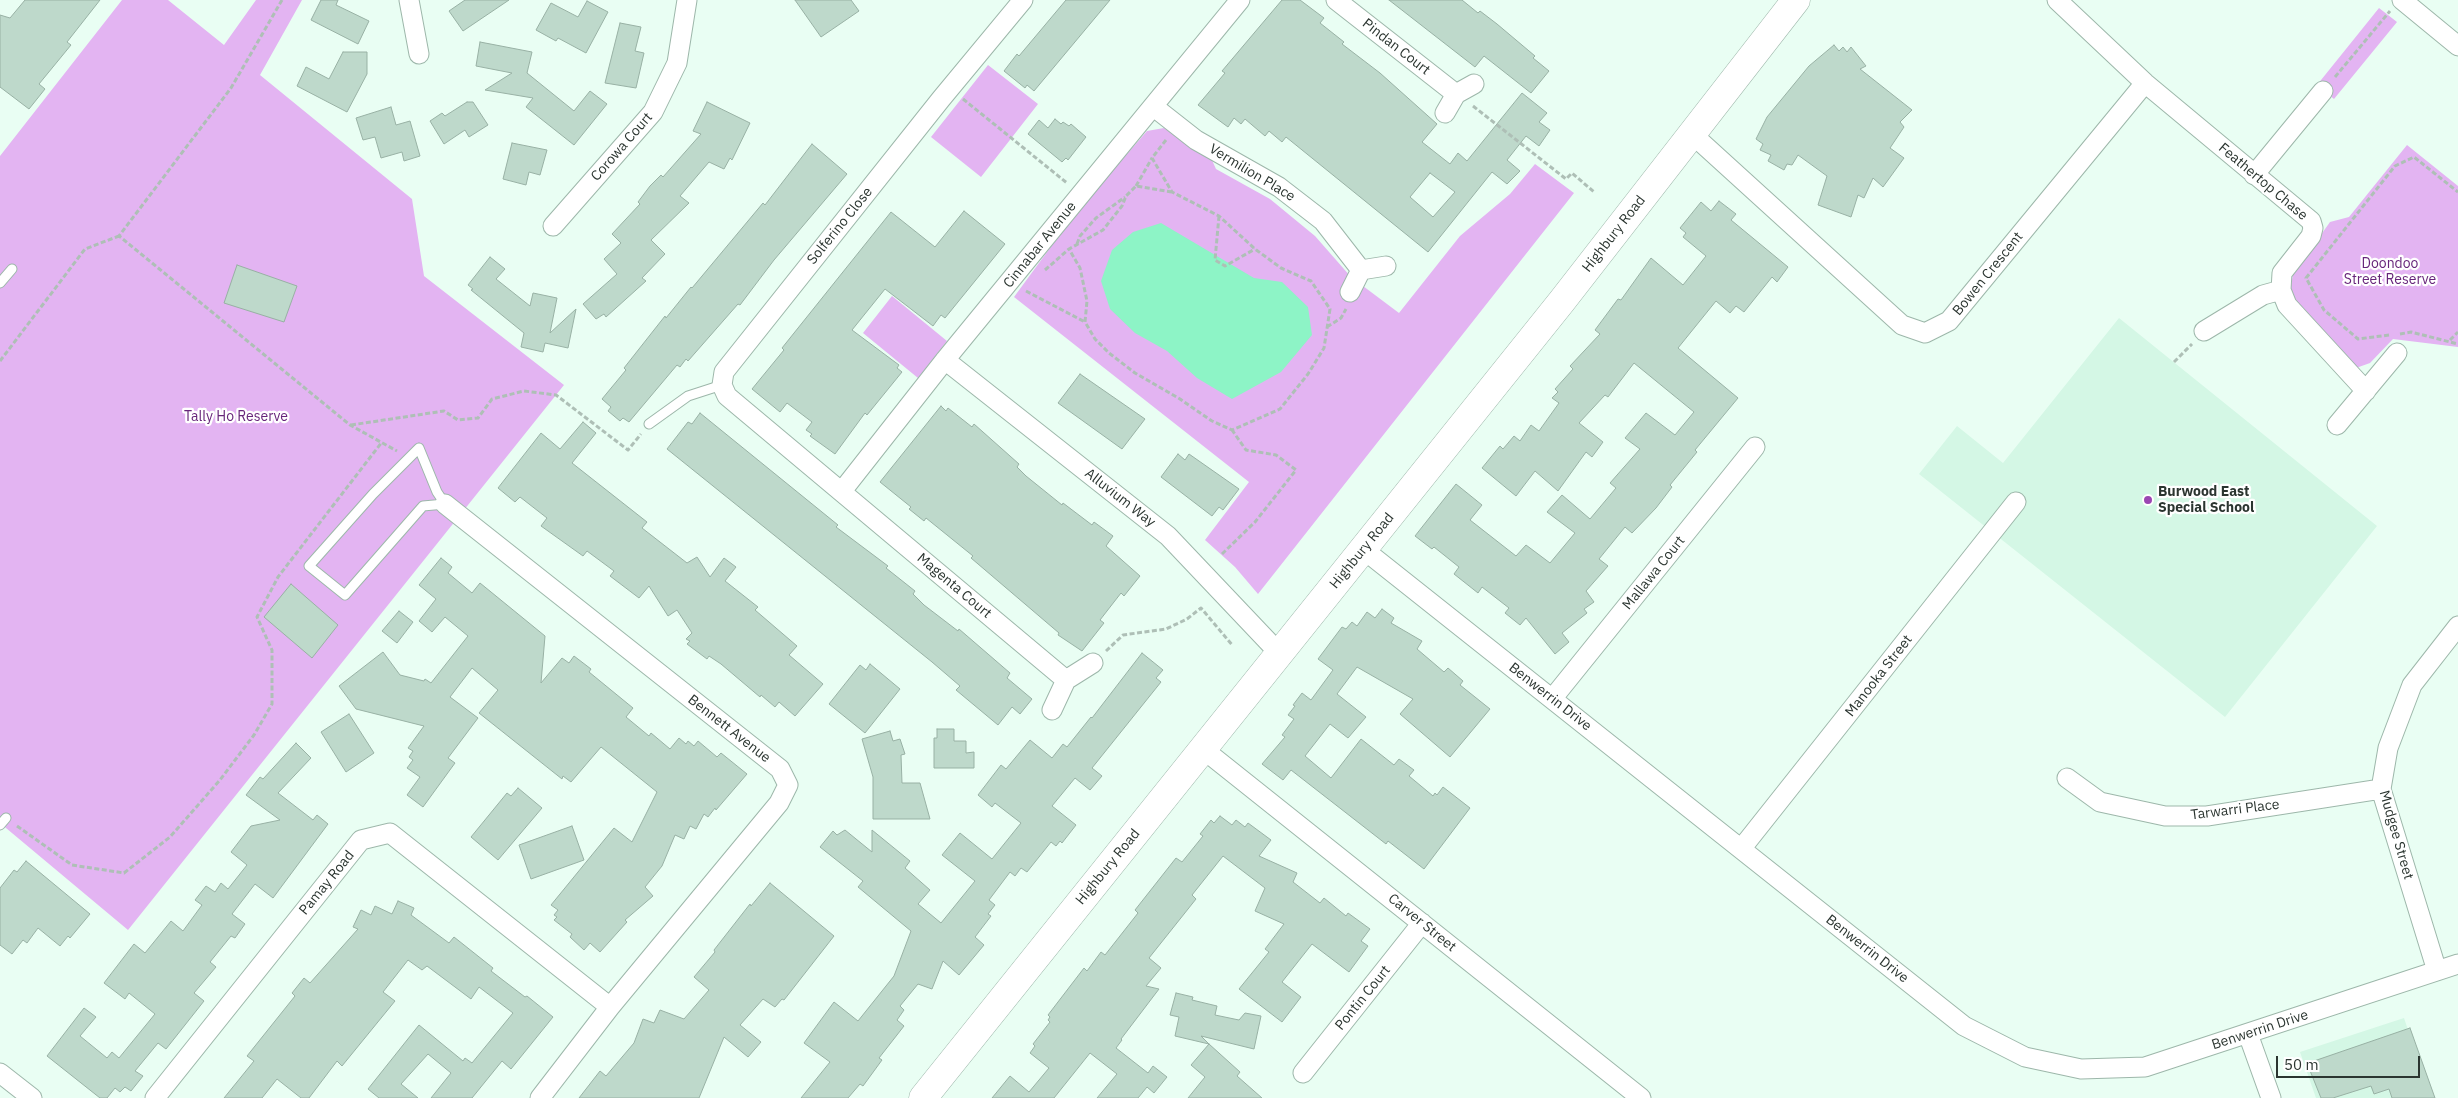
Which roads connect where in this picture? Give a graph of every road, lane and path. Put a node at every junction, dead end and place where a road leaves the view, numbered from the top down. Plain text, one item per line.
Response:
1 (282, 0) edge
2 (409, 0) edge
3 (686, 0) edge
4 (1023, 0) edge
5 (1240, 0) edge
6 (1336, 0) edge
7 (1796, 0) edge
8 (2057, 0) edge
9 (2397, 4) edge
10 (2458, 46) edge
11 (419, 54) dead end
12 (2145, 83) junction
13 (1474, 84) dead end
14 (2323, 91) joint
15 (1456, 94) junction
16 (962, 98) dead end
17 (1154, 107) junction
18 (1445, 114) dead end
19 (1177, 125) junction
20 (1692, 134) junction
21 (1152, 158) junction
22 (2254, 175) junction
23 (1136, 186) junction
24 (1172, 192) junction
25 (1594, 192) dead end
26 (2458, 192) edge
27 (1081, 194) junction
28 (1126, 196) junction
29 (1219, 216) junction
30 (552, 226) dead end
31 (119, 236) junction
32 (1076, 245) junction
33 (1255, 249) junction
34 (1386, 266) dead end
35 (12, 269) dead end
36 (1362, 270) junction
37 (0, 283) edge
38 (1025, 290) dead end
39 (2280, 290) junction
40 (1350, 292) joint
41 (1085, 322) junction
42 (1327, 327) junction
43 (2204, 331) joint
44 (2458, 332) edge
45 (2450, 340) junction
46 (2458, 344) edge
47 (2397, 353) dead end
48 (0, 360) edge
49 (945, 360) junction
50 (2174, 362) dead end
51 (722, 385) junction
52 (2366, 391) junction
53 (649, 424) joint
54 (350, 425) junction
55 (2337, 425) dead end
56 (1232, 430) junction
57 (382, 442) junction
58 (1755, 447) dead end
59 (409, 458) junction
60 (842, 491) junction
61 (2016, 502) dead end
62 (445, 504) junction
63 (1363, 549) junction
64 (1222, 554) dead end
65 (2458, 626) edge
66 (1233, 646) dead end
67 (1279, 653) junction
68 (1093, 663) joint
69 (1066, 680) junction
70 (1552, 699) junction
71 (1052, 710) dead end
72 (1203, 748) junction
73 (2067, 778) dead end
74 (2381, 789) junction
75 (3, 821) edge
76 (1741, 849) junction
77 (1422, 923) junction
78 (2458, 964) edge
79 (2437, 971) junction
80 (610, 1007) junction
81 (2248, 1034) junction
82 (0, 1073) edge
83 (1303, 1073) dead end
84 (1630, 1095) edge
85 (32, 1098) edge
86 (155, 1098) edge
87 (540, 1098) edge
88 (923, 1098) edge
89 (2271, 1098) edge

1 - 31 path
2 - 11 street
3 - 30 street, Corowa Court
4 - 51 street, Solferino Close
5 - 17 street, Cinnabar Avenue
6 - 15 street, Pindan Court
7 - 20 main road, Highbury Road
8 - 12 street, Feathertop Chase
9 - 10 street
9 - 14 path
12 - 20 street, Bowen Crescent
12 - 22 street, Feathertop Chase
13 - 15 street
14 - 22 street
15 - 18 street
15 - 25 path
16 - 27 path
17 - 19 street, Vermilion Place
17 - 27 street, Cinnabar Avenue
19 - 21 path
19 - 36 street, Vermilion Place
20 - 63 main road, Highbury Road
21 - 23 path
21 - 24 path
22 - 39 street, Feathertop Chase
23 - 24 path
23 - 28 path
24 - 29 path
26 - 45 path
27 - 49 street, Cinnabar Avenue
28 - 32 path
28 - 32 path
29 - 33 path
29 - 33 path
31 - 48 path
31 - 54 path
32 - 41 path
33 - 42 path
34 - 36 street
35 - 37 lane
36 - 40 street
38 - 41 path
39 - 43 street
39 - 52 street
40 - 42 path
41 - 56 path
42 - 56 path
43 - 50 path
44 - 45 path
45 - 46 path
47 - 52 street
49 - 60 street, Cinnabar Avenue
49 - 67 street, Alluvium Way
51 - 53 lane
51 - 60 street
52 - 55 street
53 - 54 path
54 - 57 path
56 - 64 path
57 - 59 path
57 - 75 path
58 - 70 street, Mallawa Court
59 - 62 lane
59 - 62 lane
60 - 69 street, Magenta Court
61 - 76 street, Manooka Street
62 - 80 street, Bennett Avenue
63 - 67 main road, Highbury Road
63 - 70 street, Benwerrin Drive
65 - 74 street, Mudgee Street
66 - 68 path
67 - 72 main road, Highbury Road
68 - 69 street
69 - 71 street
70 - 76 street, Benwerrin Drive
72 - 77 street, Carver Street
72 - 88 main road, Highbury Road
73 - 74 street, Tarwarri Place
74 - 79 street, Mudgee Street
76 - 81 street, Benwerrin Drive
77 - 83 street, Pontin Court
77 - 84 street, Carver Street
78 - 79 street, Benwerrin Drive
79 - 81 street, Benwerrin Drive
80 - 86 street, Pamay Road
80 - 87 street, Bennett Avenue
81 - 89 street
82 - 85 street

